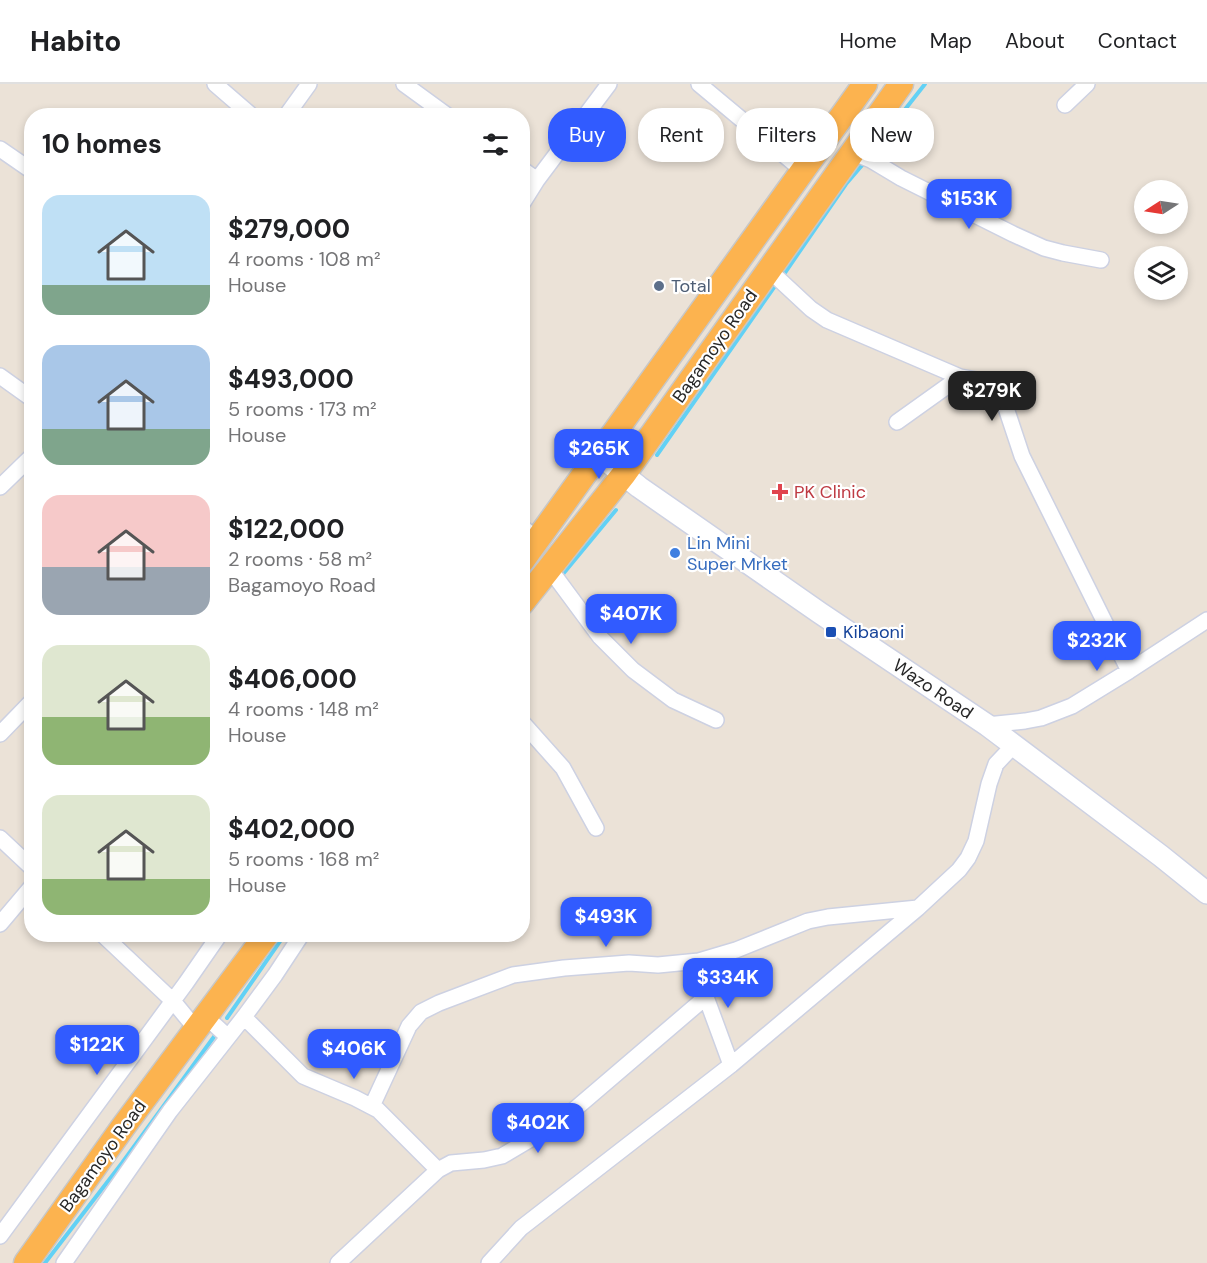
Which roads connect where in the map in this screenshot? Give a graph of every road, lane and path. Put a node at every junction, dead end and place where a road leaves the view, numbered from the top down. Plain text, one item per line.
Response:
1 (215, 84) edge
2 (309, 84) edge
3 (404, 84) edge
4 (609, 84) edge
5 (699, 84) edge
6 (865, 84) edge
7 (901, 84) edge
8 (1087, 84) edge
9 (1065, 105) dead end
10 (243, 108) edge
11 (292, 108) edge
12 (437, 108) edge
13 (884, 108) edge
14 (0, 149) edge
15 (850, 155) edge
16 (874, 162) edge
17 (24, 166) edge
18 (802, 170) junction
19 (530, 175) edge
20 (537, 180) junction
21 (530, 191) edge
22 (1101, 260) dead end
23 (769, 270) junction
24 (0, 375) edge
25 (960, 377) junction
26 (24, 393) edge
27 (897, 422) dead end
28 (598, 454) junction
29 (24, 464) edge
30 (624, 474) junction
31 (0, 487) edge
32 (530, 533) edge
33 (549, 568) junction
34 (530, 593) edge
35 (1207, 620) edge
36 (1129, 671) junction
37 (24, 709) edge
38 (716, 720) dead end
39 (987, 725) junction
40 (530, 731) edge
41 (0, 734) edge
42 (1014, 745) junction
43 (596, 828) dead end
44 (0, 838) edge
45 (24, 860) edge
46 (1207, 893) edge
47 (24, 896) edge
48 (918, 908) junction
49 (0, 924) edge
50 (110, 942) edge
51 (214, 942) edge
52 (261, 942) edge
53 (297, 942) edge
54 (699, 961) junction
55 (706, 997) junction
56 (173, 1001) junction
57 (244, 1017) junction
58 (200, 1023) junction
59 (228, 1037) junction
60 (731, 1065) junction
61 (372, 1106) junction
62 (438, 1170) junction
63 (0, 1236) edge
64 (26, 1263) edge
65 (64, 1263) edge
66 (338, 1263) edge
67 (489, 1263) edge

1 - 10 street
2 - 11 street
3 - 12 street
4 - 20 street
5 - 18 street
6 - 18 highway, Bagamoyo Road
7 - 13 highway, Bagamoyo Road
8 - 9 street
14 - 17 street
15 - 23 highway, Bagamoyo Road
16 - 22 street
18 - 28 highway, Bagamoyo Road
19 - 20 street
20 - 21 street
23 - 25 street
23 - 30 highway, Bagamoyo Road
24 - 26 street
25 - 27 street
25 - 36 street
28 - 30 main road, Wazo Road
28 - 32 highway, Bagamoyo Road
29 - 31 street
30 - 33 highway, Bagamoyo Road
30 - 39 main road, Wazo Road
33 - 34 highway, Bagamoyo Road
33 - 38 street
35 - 36 street
36 - 39 street
37 - 41 street
39 - 42 main road, Wazo Road
40 - 43 street
42 - 46 main road, Wazo Road
42 - 48 street
44 - 45 street
47 - 49 street
48 - 54 street
48 - 60 street
50 - 56 street
51 - 56 street
52 - 58 highway, Bagamoyo Road
53 - 57 street
54 - 55 street
54 - 61 street
55 - 60 street
55 - 62 street
56 - 58 street
56 - 63 street
57 - 59 street
57 - 61 street
58 - 59 street
58 - 64 highway, Bagamoyo Road
59 - 65 street
60 - 67 street
61 - 62 street
62 - 66 street

